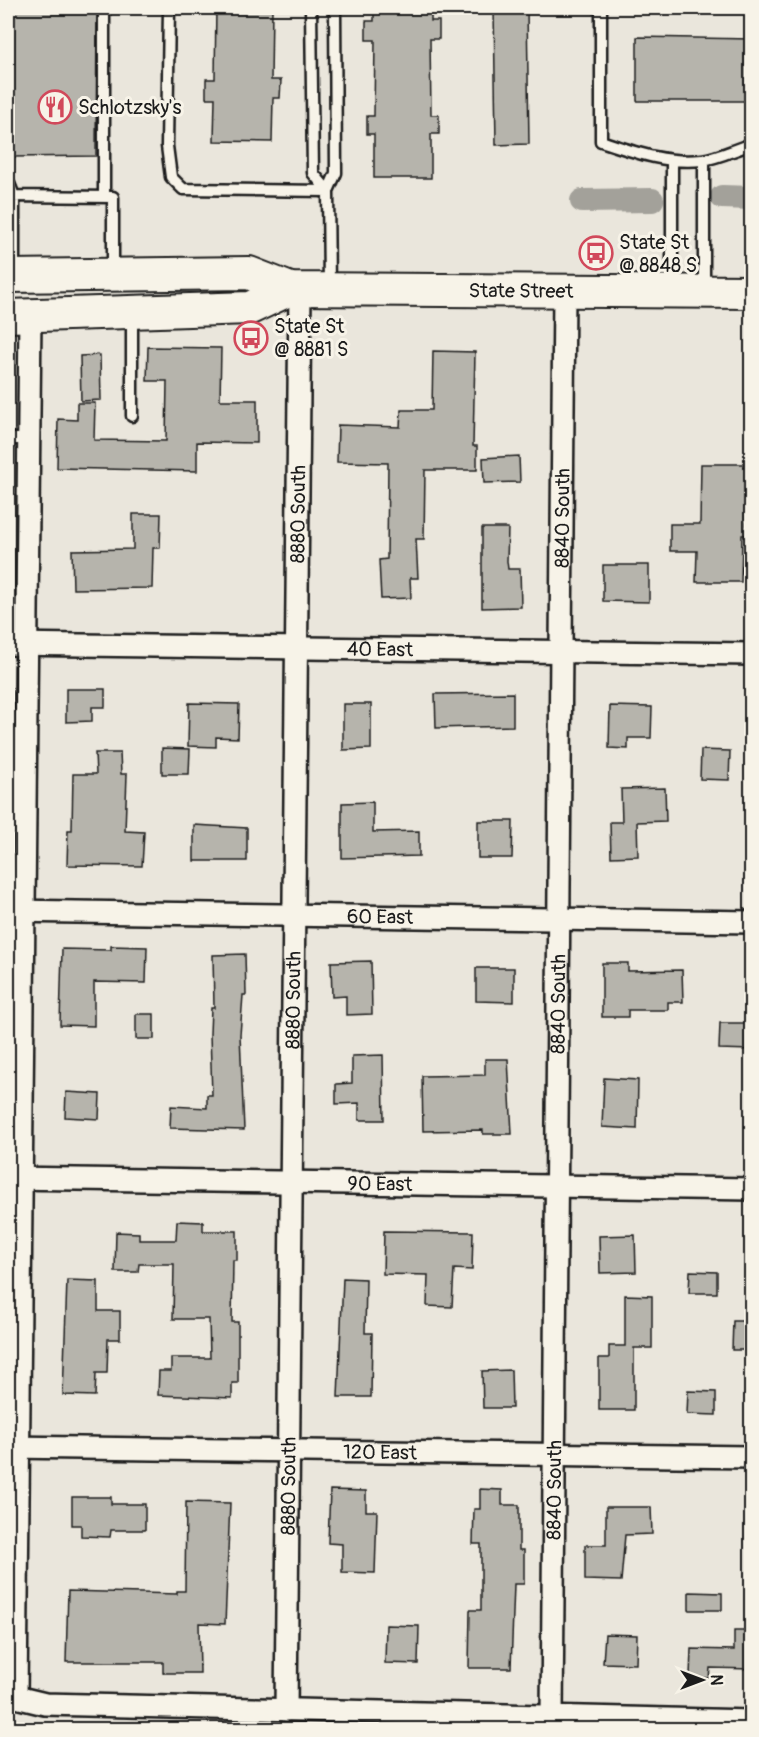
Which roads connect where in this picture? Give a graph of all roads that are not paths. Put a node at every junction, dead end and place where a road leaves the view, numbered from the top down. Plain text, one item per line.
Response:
1 (104, 8) edge
2 (169, 8) edge
3 (310, 8) edge
4 (335, 8) edge
5 (601, 8) edge
6 (752, 144) edge
7 (704, 160) junction
8 (672, 161) junction
9 (8, 181) edge
10 (328, 191) junction
11 (11, 196) edge
12 (108, 197) junction
13 (114, 274) junction
14 (11, 276) edge
15 (306, 290) junction
16 (564, 291) junction
17 (672, 291) junction
18 (704, 292) junction
19 (752, 292) edge
20 (132, 311) junction
21 (19, 316) edge
22 (132, 416) dead end
23 (18, 439) edge
24 (17, 644) edge
25 (297, 648) junction
26 (561, 651) junction
27 (752, 654) edge
28 (16, 911) edge
29 (294, 915) junction
30 (559, 919) junction
31 (752, 922) edge
32 (14, 1178) edge
33 (291, 1183) junction
34 (557, 1186) junction
35 (752, 1189) edge
36 (13, 1447) edge
37 (289, 1450) junction
38 (555, 1456) junction
39 (752, 1457) edge
40 (286, 1710) junction
41 (552, 1716) junction
42 (752, 1721) edge

1 - 12 lane
2 - 10 lane
3 - 10 lane
4 - 10 lane
5 - 8 lane
6 - 7 lane
7 - 8 lane
7 - 18 lane
8 - 17 lane
9 - 11 lane
10 - 15 lane
11 - 12 lane
11 - 14 lane
12 - 13 lane
13 - 14 main road, State Street
13 - 15 main road, State Street
15 - 16 main road, State Street
15 - 20 main road, State Street
15 - 25 street, 8880 South
16 - 17 main road, State Street
16 - 26 street, 8840 South
17 - 18 main road, State Street
18 - 19 main road, State Street
20 - 21 main road, State Street
20 - 22 lane
21 - 23 street
23 - 24 street
24 - 25 street, 40 East
24 - 28 street
25 - 26 street, 40 East
25 - 29 street, 8880 South
26 - 27 street, 40 East
26 - 30 street, 8840 South
28 - 29 street, 60 East
28 - 32 street
29 - 30 street, 60 East
29 - 33 street, 8880 South
30 - 31 street, 60 East
30 - 34 street, 8840 South
32 - 33 street, 90 East
32 - 36 street
33 - 34 street, 90 East
33 - 37 street, 8880 South
34 - 35 street, 90 East
34 - 38 street, 8840 South
36 - 37 street, 120 East
36 - 40 street
37 - 38 street, 120 East
37 - 40 street, 8880 South
38 - 39 street, 120 East
38 - 41 street, 8840 South
40 - 41 street
41 - 42 street

